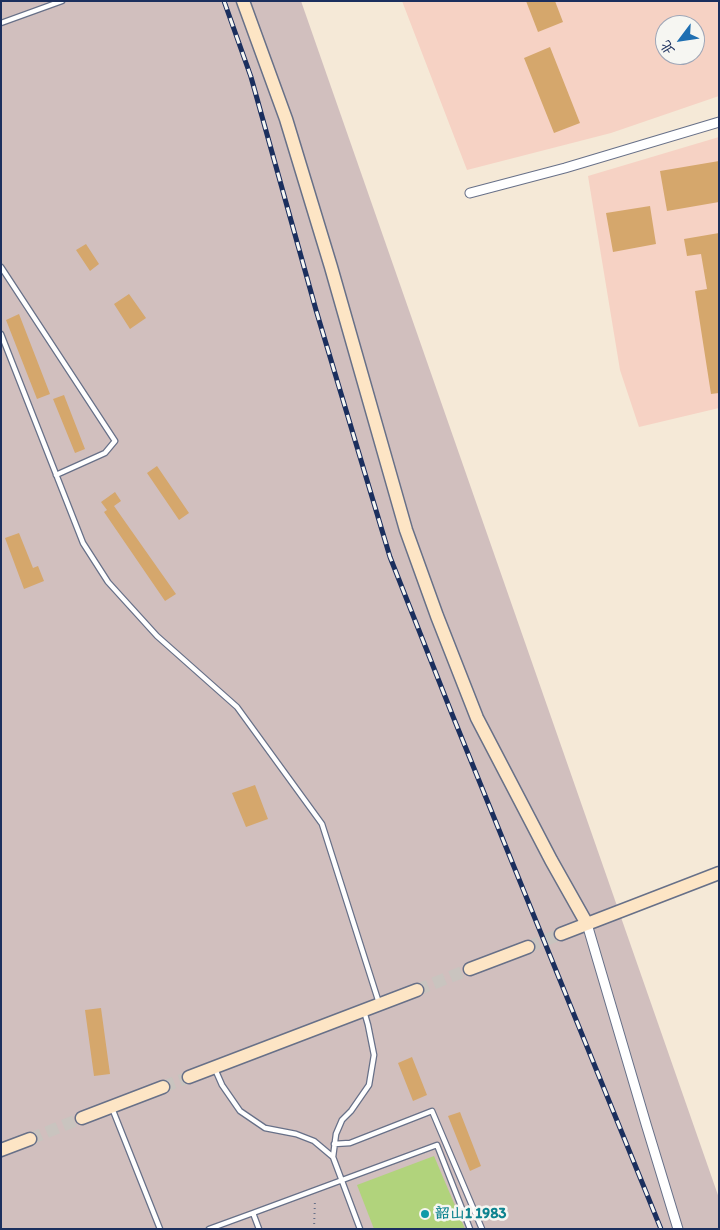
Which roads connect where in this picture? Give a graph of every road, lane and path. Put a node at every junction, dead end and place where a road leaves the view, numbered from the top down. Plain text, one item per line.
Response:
1 (62, 1) edge
2 (243, 1) edge
3 (1, 23) edge
4 (719, 122) edge
5 (470, 193) dead end
6 (1, 267) edge
7 (1, 334) edge
8 (56, 475) junction
9 (719, 873) edge
10 (587, 924) junction
11 (561, 934) tunnel mouth
12 (528, 947) tunnel mouth
13 (470, 969) tunnel mouth
14 (417, 990) tunnel mouth
15 (380, 1004) junction
16 (363, 1010) junction
17 (215, 1068) junction
18 (189, 1077) tunnel mouth
19 (163, 1087) tunnel mouth
20 (112, 1107) junction
21 (82, 1118) tunnel mouth
22 (30, 1139) tunnel mouth
23 (334, 1144) junction
24 (1, 1150) edge
25 (333, 1156) junction
26 (342, 1181) junction
27 (316, 1191) junction
28 (252, 1212) junction
29 (160, 1229) edge
30 (208, 1229) edge
31 (259, 1229) edge
32 (314, 1229) edge
33 (360, 1229) edge
34 (470, 1229) edge
35 (482, 1229) edge
36 (678, 1229) edge

1 - 3 lane
2 - 10 street
4 - 5 street
6 - 8 lane
7 - 8 lane
8 - 15 lane
9 - 10 street
10 - 11 street
10 - 36 street
12 - 13 street
14 - 15 street
15 - 16 street
16 - 17 street
16 - 23 lane
17 - 18 street
17 - 25 lane
19 - 20 street
20 - 21 street
20 - 29 lane
22 - 24 street
23 - 25 lane
23 - 35 lane
25 - 26 lane
26 - 27 lane
26 - 33 lane
26 - 34 lane
27 - 28 lane
27 - 32 path
28 - 30 lane
28 - 31 lane

